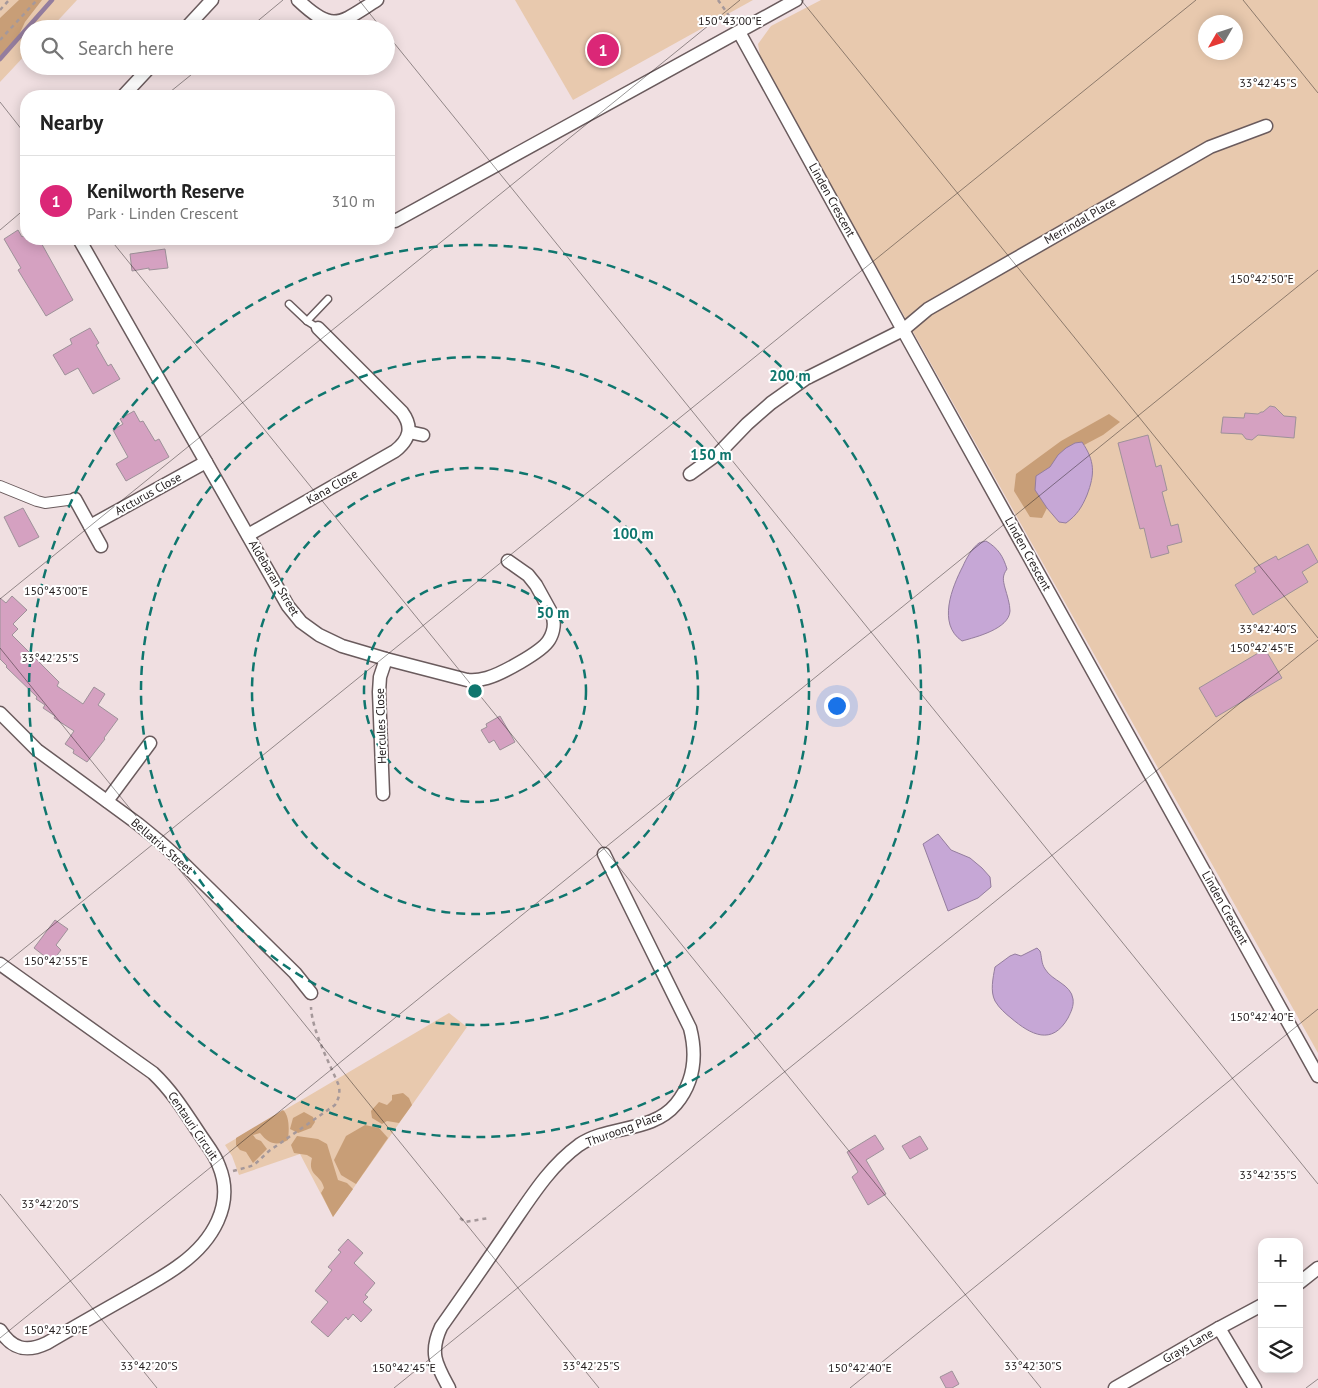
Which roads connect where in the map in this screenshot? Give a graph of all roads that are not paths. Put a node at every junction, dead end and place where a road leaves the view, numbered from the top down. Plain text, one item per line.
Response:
1 (212, 0) edge
2 (298, 0) edge
3 (377, 0) edge
4 (796, 0) edge
5 (193, 20) edge
6 (324, 20) edge
7 (342, 20) edge
8 (740, 32) junction
9 (143, 75) edge
10 (129, 90) edge
11 (1266, 126) dead end
12 (396, 221) dead end
13 (82, 245) edge
14 (328, 299) dead end
15 (289, 304) dead end
16 (306, 321) junction
17 (318, 328) joint
18 (902, 330) junction
19 (408, 432) junction
20 (423, 435) dead end
21 (206, 462) junction
22 (690, 474) dead end
23 (0, 486) edge
24 (75, 499) joint
25 (90, 526) junction
26 (248, 535) junction
27 (102, 546) dead end
28 (508, 561) dead end
29 (386, 659) junction
30 (0, 713) edge
31 (150, 743) dead end
32 (383, 794) dead end
33 (107, 801) junction
34 (604, 854) dead end
35 (0, 964) edge
36 (311, 993) road end
37 (1318, 1076) edge
38 (1318, 1268) edge
39 (1303, 1280) edge
40 (1258, 1307) edge
41 (1219, 1328) junction
42 (0, 1330) edge
43 (450, 1388) edge
44 (1115, 1388) edge
45 (1255, 1388) edge

1 - 5 street
2 - 6 street
3 - 7 street
4 - 8 street
8 - 12 street
8 - 18 street, Linden Crescent
9 - 10 street
11 - 18 street, Merrindal Place
13 - 21 street, Aldebaran Street
14 - 16 lane
15 - 16 lane
16 - 17 lane
17 - 19 street
18 - 22 street, Merrindal Place
18 - 37 street, Linden Crescent
19 - 20 street
19 - 26 street, Kana Close
21 - 25 street, Arcturus Close
21 - 26 street, Aldebaran Street
23 - 24 street
24 - 25 street
25 - 27 street
26 - 29 street, Aldebaran Street
28 - 29 street, Aldebaran Street
29 - 32 street, Hercules Close
30 - 33 street, Bellatrix Street
31 - 33 street
33 - 36 street, Bellatrix Street
34 - 43 street, Thuroong Place
35 - 42 street, Centauri Circuit
38 - 39 street
40 - 41 street, Grays Lane
41 - 44 street, Grays Lane
41 - 45 street

